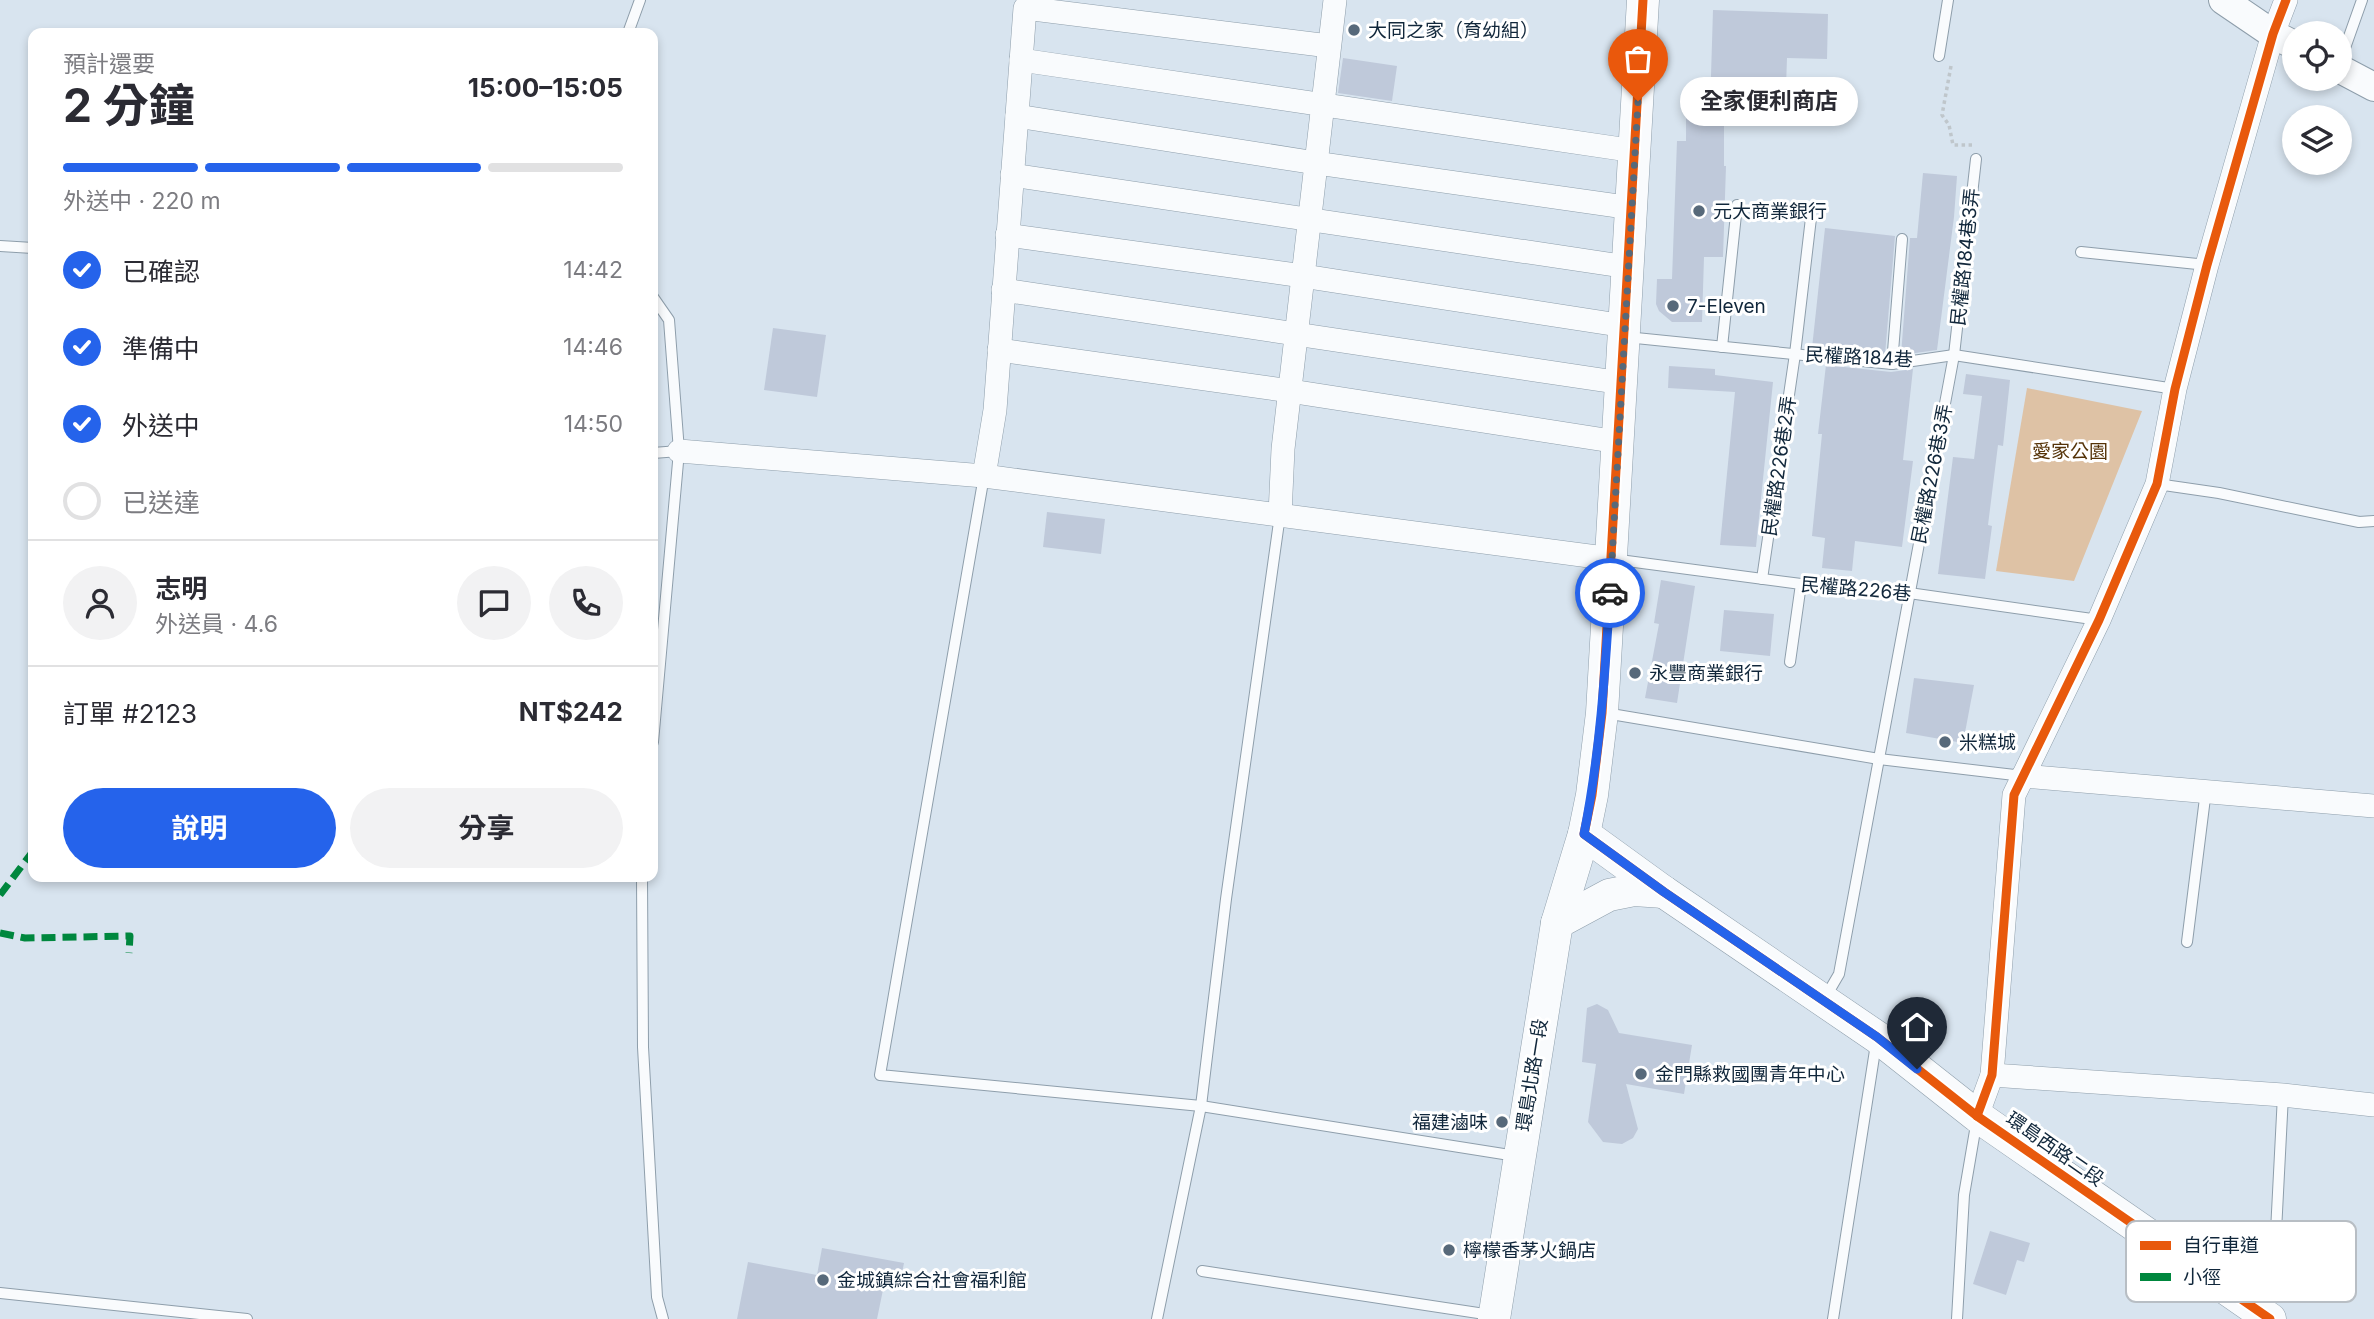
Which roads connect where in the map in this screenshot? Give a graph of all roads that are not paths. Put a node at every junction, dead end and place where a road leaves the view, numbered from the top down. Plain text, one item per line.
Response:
1 (640, 0) edge
2 (1335, 0) edge
3 (1643, 0) edge
4 (1948, 0) edge
5 (2223, 0) edge
6 (2286, 0) edge
7 (2362, 0) edge
8 (2285, 21) edge
9 (630, 28) edge
10 (2352, 28) edge
11 (2282, 38) edge
12 (2282, 45) edge
13 (1329, 46) junction
14 (1940, 56) road end
15 (1021, 60) junction
16 (2352, 75) edge
17 (2374, 87) edge
18 (1322, 106) junction
19 (1017, 116) junction
20 (1635, 151) junction
21 (1976, 159) road end
22 (1316, 163) junction
23 (1012, 175) junction
24 (1737, 205) dead end
25 (1632, 208) junction
26 (1811, 218) dead end
27 (1310, 219) junction
28 (1007, 235) junction
29 (1902, 239) dead end
30 (0, 246) edge
31 (28, 248) edge
32 (2081, 252) dead end
33 (2207, 265) junction
34 (1628, 267) junction
35 (1303, 275) junction
36 (1003, 290) junction
37 (658, 304) edge
38 (1624, 332) junction
39 (1296, 334) junction
40 (1722, 347) junction
41 (999, 351) junction
42 (1795, 354) junction
43 (1954, 355) junction
44 (1892, 363) junction
45 (1622, 383) junction
46 (2175, 389) junction
47 (1290, 391) junction
48 (1618, 442) junction
49 (679, 451) junction
50 (658, 453) edge
51 (984, 476) junction
52 (2157, 484) junction
53 (1280, 515) junction
54 (2374, 521) edge
55 (1612, 559) junction
56 (1762, 579) junction
57 (1801, 584) junction
58 (1909, 593) junction
59 (2099, 620) junction
60 (1790, 663) dead end
61 (658, 686) edge
62 (1602, 713) junction
63 (1879, 759) junction
64 (2023, 776) junction
65 (2206, 790) junction
66 (2374, 806) edge
67 (1584, 834) junction
68 (642, 882) edge
69 (1664, 892) junction
70 (1557, 923) junction
71 (2187, 942) dead end
72 (1823, 1000) junction
73 (1877, 1037) junction
74 (1992, 1075) junction
75 (2283, 1095) junction
76 (2374, 1105) edge
77 (1201, 1106) junction
78 (1977, 1116) junction
79 (1518, 1156) junction
80 (2129, 1221) edge
81 (2276, 1221) edge
82 (1202, 1271) dead end
83 (0, 1293) edge
84 (2245, 1302) edge
85 (1494, 1317) edge
86 (247, 1319) edge
87 (663, 1319) edge
88 (1157, 1319) edge
89 (1833, 1319) edge
90 (1957, 1319) edge
91 (2270, 1319) edge

1 - 9 lane
2 - 13 street
3 - 20 main road, 環島北路一段
4 - 14 lane
5 - 11 street
6 - 8 street
7 - 10 lane
12 - 33 street
13 - 15 street
13 - 18 street
15 - 18 street
15 - 19 street
16 - 17 street
18 - 20 street
18 - 22 street
19 - 22 street
19 - 23 street
20 - 25 main road, 環島北路一段
21 - 43 lane, 民權路184巷3弄
22 - 25 street
22 - 27 street
23 - 27 street
23 - 28 street
24 - 40 lane
25 - 34 main road, 環島北路一段
26 - 42 lane, 民權路226巷2弄
27 - 34 street
27 - 35 street
28 - 35 street
28 - 36 street
29 - 44 lane
30 - 31 lane
32 - 33 lane
33 - 46 street
34 - 38 main road, 環島北路一段
35 - 38 street
35 - 39 street
36 - 39 street
36 - 41 street
37 - 49 lane
38 - 40 lane, 民權路184巷
38 - 45 main road, 環島北路一段
39 - 45 street
39 - 47 street
40 - 42 lane, 民權路184巷
41 - 47 street
41 - 51 street
42 - 44 lane, 民權路184巷
42 - 56 lane, 民權路226巷2弄
43 - 44 lane, 民權路184巷
43 - 46 lane, 民權路184巷
43 - 58 lane, 民權路226巷3弄
45 - 48 main road, 環島北路一段
46 - 52 street
47 - 48 street
47 - 53 street
48 - 55 main road, 環島北路一段
49 - 50 lane
49 - 51 street
49 - 61 lane
51 - 53 street
51 - 77 lane
52 - 54 lane
52 - 59 street
53 - 55 street
53 - 77 lane
55 - 56 lane, 民權路226巷
55 - 62 main road, 環島北路一段
56 - 57 lane, 民權路226巷
57 - 58 lane, 民權路226巷
57 - 60 lane
58 - 59 lane, 民權路226巷
58 - 63 lane, 民權路226巷3弄
59 - 64 street
62 - 63 lane
62 - 67 main road, 環島北路一段
63 - 64 lane
63 - 72 lane, 民權路226巷3弄
64 - 65 street
64 - 74 street
65 - 66 street
65 - 71 lane
67 - 69 main road, 環島西路二段
67 - 70 main road, 環島北路一段
68 - 87 lane
69 - 70 main road
69 - 72 main road, 環島西路二段
70 - 79 main road, 環島北路一段
72 - 73 main road, 環島西路二段
73 - 78 main road, 環島西路二段
73 - 89 lane
74 - 75 street
74 - 78 street
75 - 76 street
75 - 81 lane
77 - 79 lane
77 - 88 lane
78 - 80 main road, 環島西路二段
78 - 90 lane
79 - 85 main road, 環島北路一段
82 - 85 lane
83 - 86 lane
84 - 91 main road, 環島西路二段

